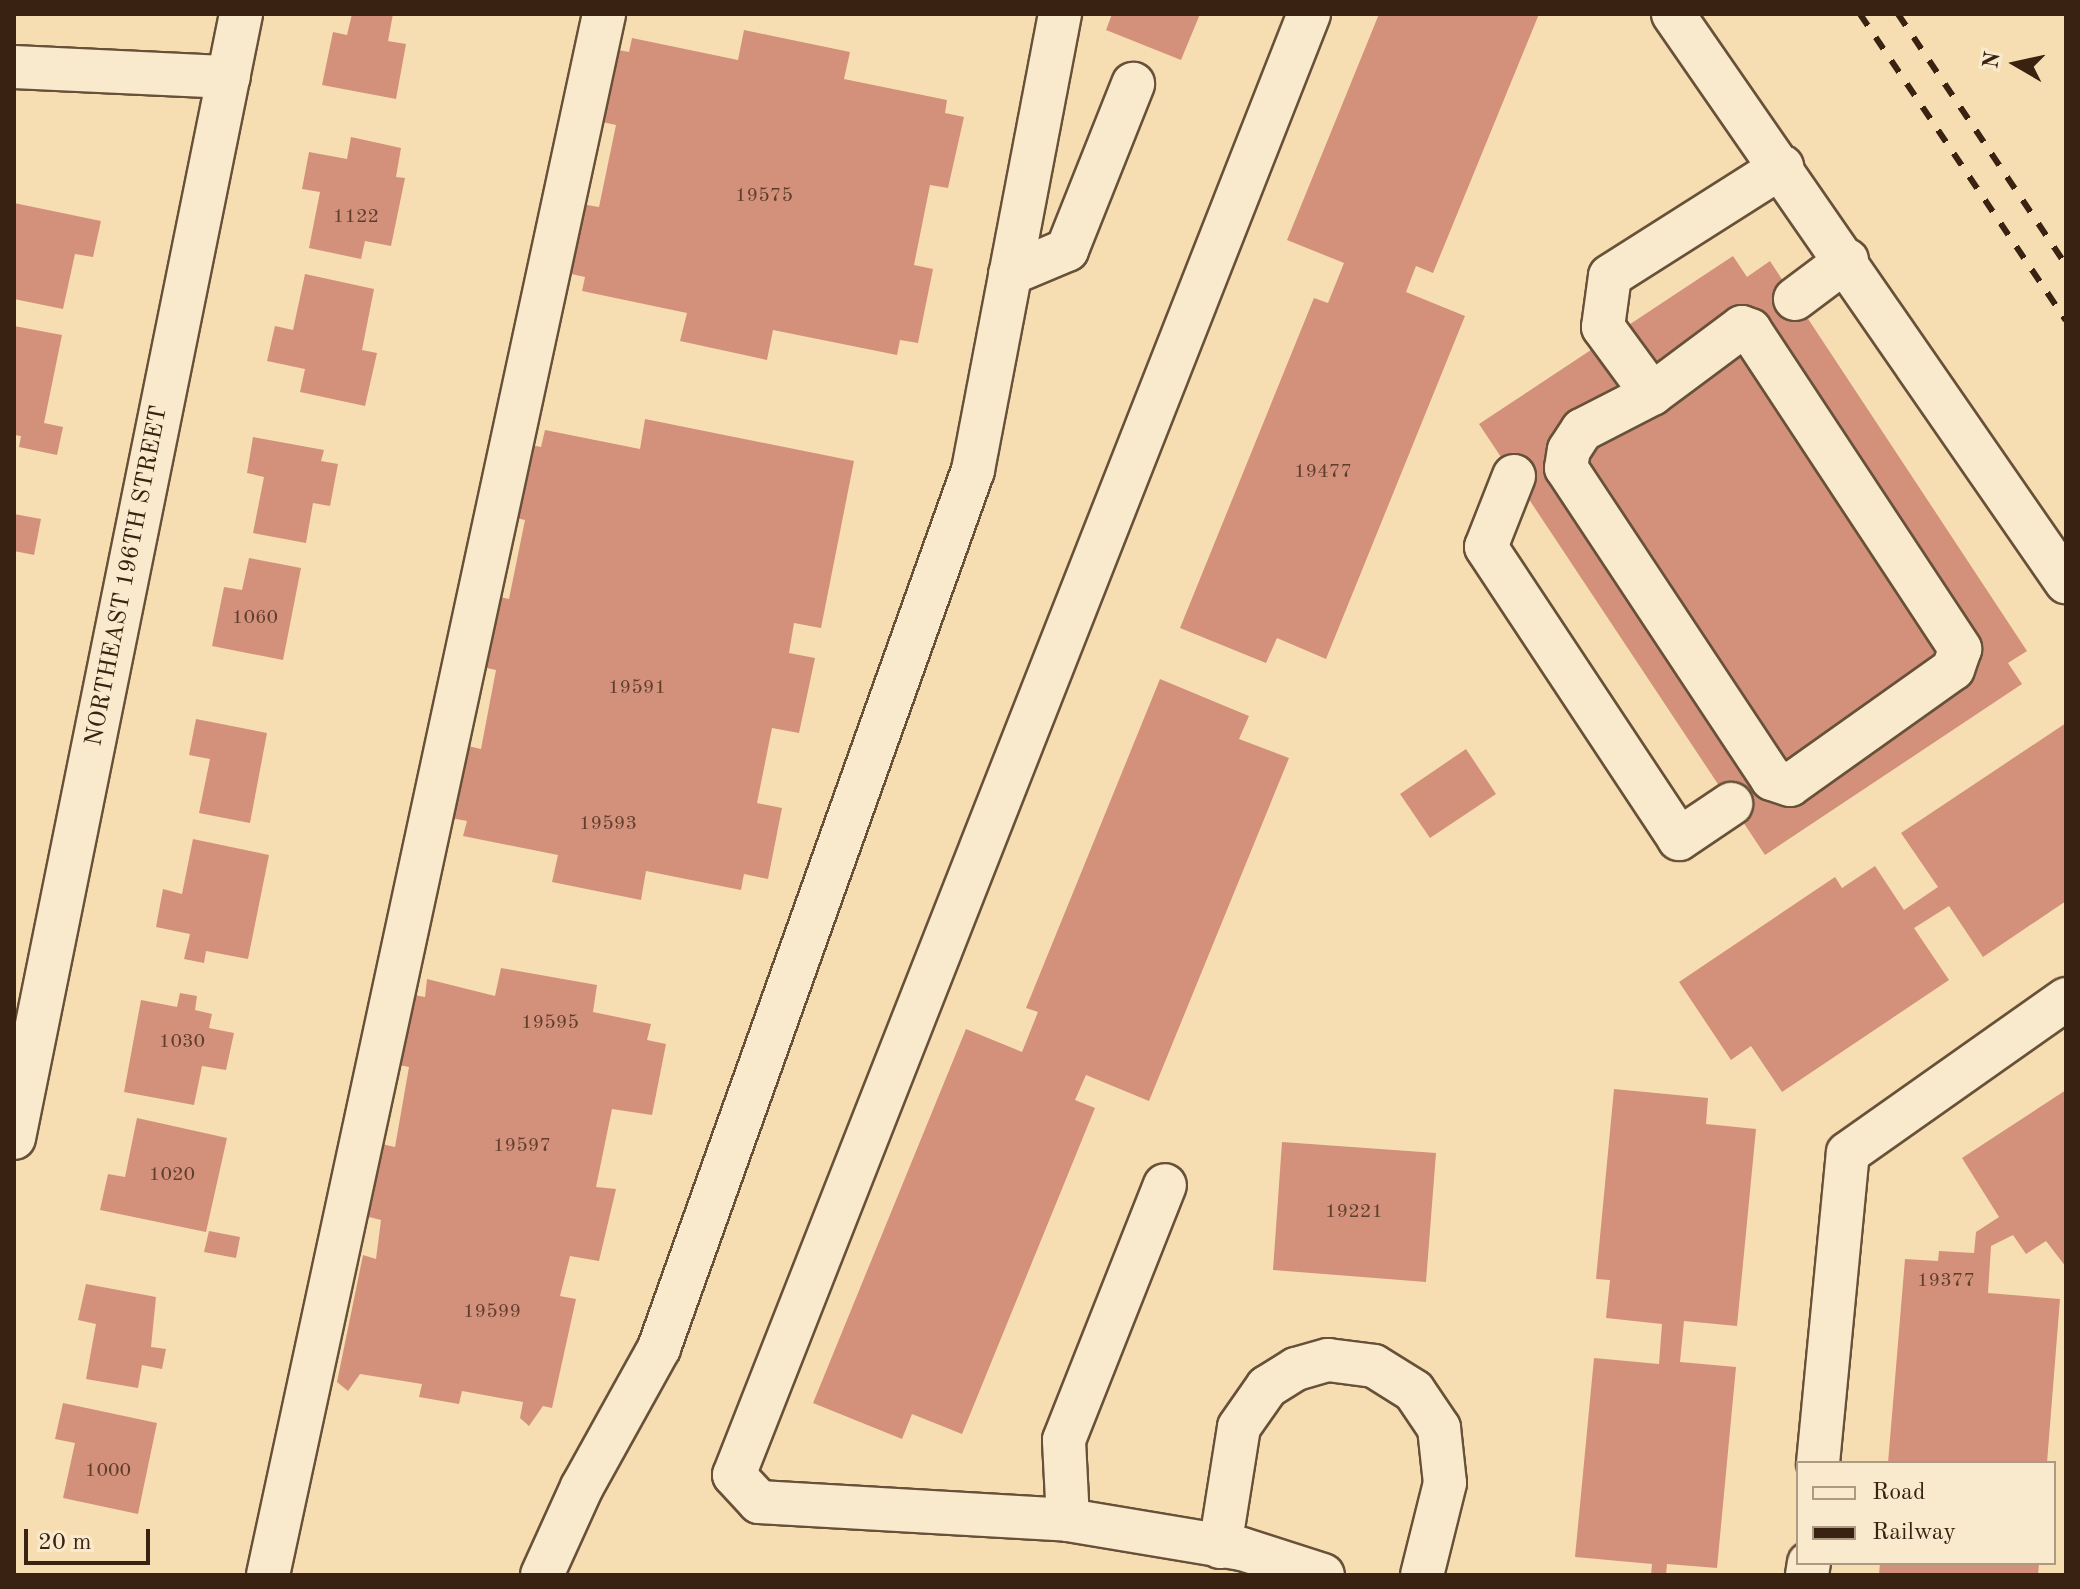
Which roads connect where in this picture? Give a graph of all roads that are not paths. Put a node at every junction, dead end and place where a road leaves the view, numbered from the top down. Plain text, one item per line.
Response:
1 (241, 14) edge
2 (604, 14) edge
3 (1060, 14) edge
4 (1309, 14) edge
5 (1673, 14) edge
6 (14, 67) edge
7 (229, 77) junction
8 (1133, 84) dead end
9 (1782, 167) junction
10 (1847, 260) junction
11 (1010, 274) junction
12 (1795, 299) dead end
13 (1652, 394) junction
14 (1514, 476) dead end
15 (2066, 582) edge
16 (1731, 804) dead end
17 (2066, 999) edge
18 (14, 1138) edge
19 (1165, 1185) dead end
20 (1818, 1461) edge
21 (1068, 1520) junction
22 (1217, 1558) edge
23 (268, 1575) edge
24 (542, 1575) edge
25 (1323, 1575) edge
26 (1422, 1575) edge

1 - 7 street, NORTHEAST 196TH STREET
2 - 23 street
3 - 11 street
4 - 21 street
5 - 9 street
6 - 7 street
7 - 18 street, NORTHEAST 196TH STREET
8 - 11 street
9 - 10 street
9 - 13 street
10 - 12 street
10 - 15 street
11 - 24 street
13 - 13 street
14 - 16 street
17 - 20 street
19 - 21 street
21 - 22 street
22 - 25 street
22 - 26 street

